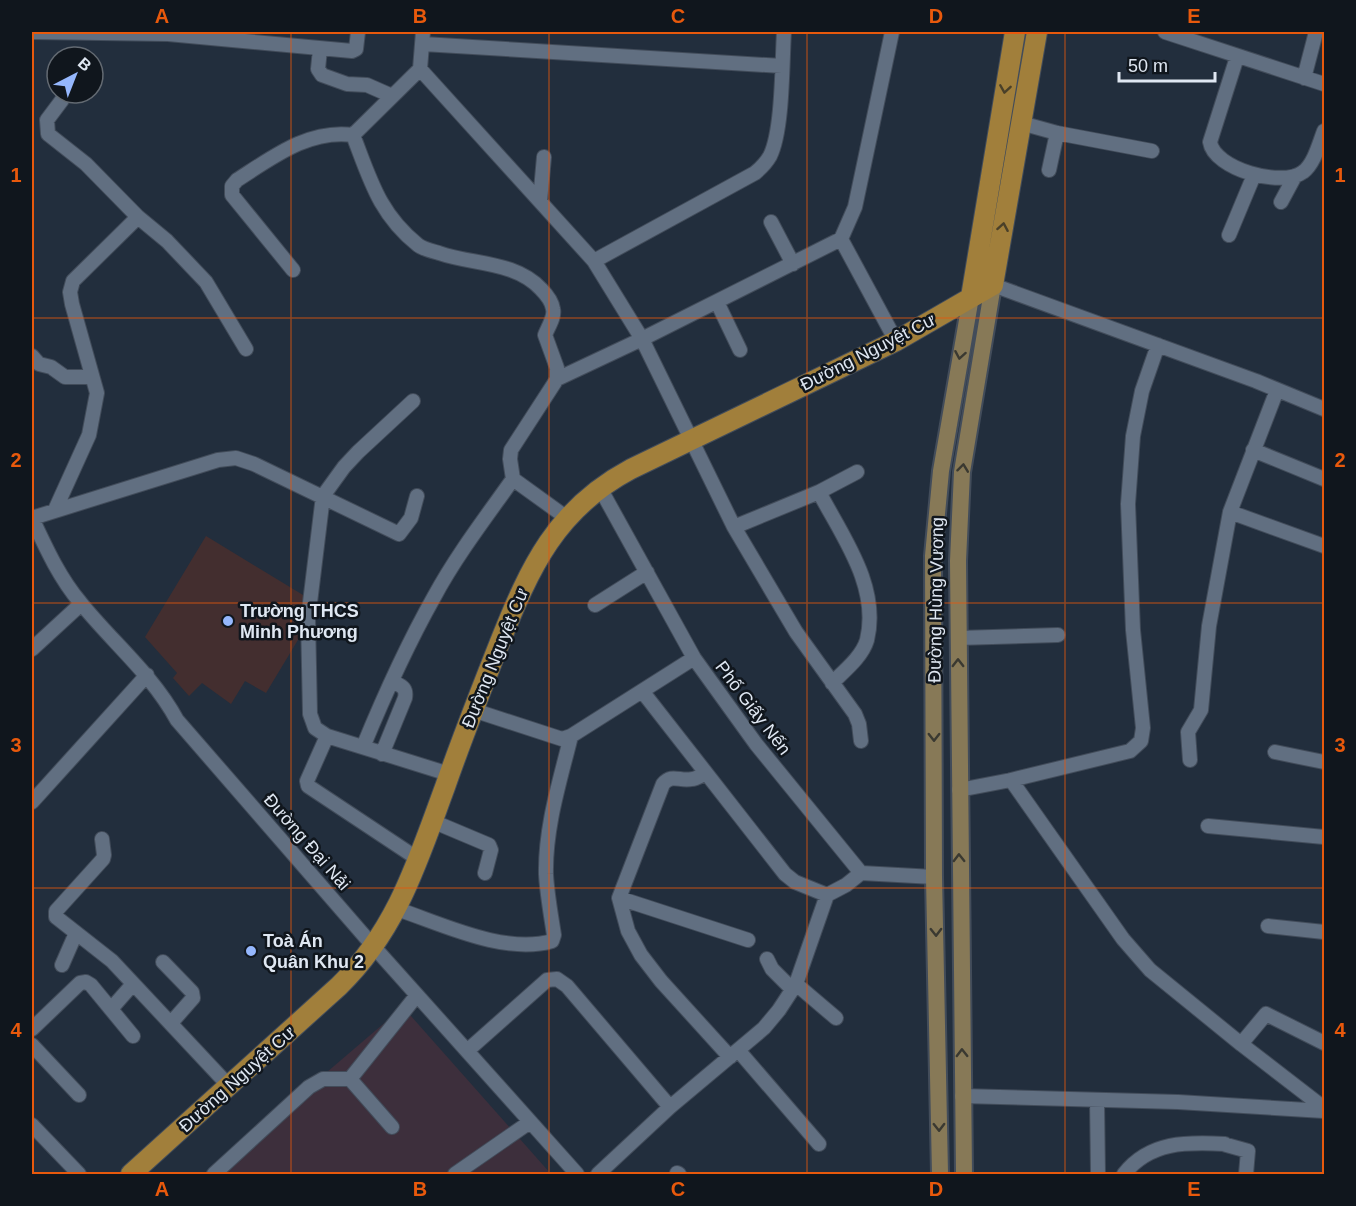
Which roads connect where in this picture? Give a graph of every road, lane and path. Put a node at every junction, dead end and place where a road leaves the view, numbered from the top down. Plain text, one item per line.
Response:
1 (32, 32) edge
2 (358, 32) edge
3 (784, 32) edge
4 (892, 32) edge
5 (1015, 32) edge
6 (1037, 32) edge
7 (1165, 32) edge
8 (1316, 32) edge
9 (168, 33) edge
10 (423, 38) edge
11 (320, 49) junction
12 (1238, 57) junction
13 (782, 66) junction
14 (420, 69) junction
15 (1304, 78) junction
16 (1324, 84) edge
17 (392, 96) junction
18 (58, 105) edge
19 (1021, 123) junction
20 (1324, 131) edge
21 (1057, 133) junction
22 (353, 135) junction
23 (1152, 151) dead end
24 (544, 157) dead end
25 (1049, 170) dead end
26 (1254, 176) junction
27 (1295, 176) junction
28 (540, 201) junction
29 (1281, 202) dead end
30 (138, 217) junction
31 (771, 222) dead end
32 (1229, 235) dead end
33 (841, 239) junction
34 (594, 261) junction
35 (793, 264) junction
36 (293, 270) dead end
37 (993, 285) junction
38 (971, 297) junction
39 (717, 302) junction
40 (642, 339) junction
41 (896, 341) junction
42 (1158, 345) junction
43 (246, 349) dead end
44 (740, 350) dead end
45 (32, 356) edge
46 (92, 377) junction
47 (557, 379) junction
48 (1277, 390) junction
49 (413, 401) dead end
50 (1324, 409) edge
51 (690, 439) junction
52 (1253, 450) junction
53 (857, 472) dead end
54 (513, 478) junction
55 (1324, 479) edge
56 (600, 488) junction
57 (819, 492) junction
58 (323, 496) junction
59 (417, 496) dead end
60 (55, 510) junction
61 (1230, 512) junction
62 (32, 518) edge
63 (567, 518) junction
64 (734, 527) junction
65 (1324, 546) edge
66 (647, 572) junction
67 (81, 604) junction
68 (596, 605) dead end
69 (1058, 635) dead end
70 (958, 638) junction
71 (32, 649) edge
72 (694, 658) junction
73 (147, 675) junction
74 (392, 681) junction
75 (832, 683) junction
76 (642, 691) junction
77 (473, 710) junction
78 (327, 736) junction
79 (571, 736) junction
80 (861, 741) dead end
81 (363, 747) junction
82 (1275, 752) dead end
83 (382, 754) junction
84 (1190, 760) dead end
85 (1324, 762) edge
86 (706, 773) junction
87 (449, 774) junction
88 (1011, 780) junction
89 (959, 790) junction
90 (32, 802) edge
91 (432, 821) junction
92 (1208, 826) dead end
93 (1324, 837) edge
94 (102, 839) dead end
95 (418, 859) junction
96 (485, 873) dead end
97 (861, 873) junction
98 (934, 877) junction
99 (827, 895) junction
100 (935, 897) junction
101 (619, 898) junction
102 (960, 898) junction
103 (397, 909) junction
104 (1268, 926) dead end
105 (1324, 932) edge
106 (76, 933) junction
107 (748, 940) dead end
108 (374, 947) junction
109 (767, 959) dead end
110 (163, 962) dead end
111 (62, 965) dead end
112 (134, 984) junction
113 (794, 986) junction
114 (417, 995) junction
115 (111, 1009) junction
116 (836, 1018) dead end
117 (171, 1023) junction
118 (32, 1029) edge
119 (133, 1036) dead end
120 (1324, 1043) edge
121 (1241, 1044) junction
122 (32, 1045) edge
123 (467, 1051) junction
124 (734, 1053) junction
125 (350, 1079) junction
126 (230, 1087) junction
127 (79, 1095) dead end
128 (962, 1096) junction
129 (1097, 1100) junction
130 (670, 1107) junction
131 (1324, 1110) edge
132 (530, 1122) junction
133 (32, 1125) edge
134 (392, 1127) dead end
135 (819, 1144) dead end
136 (79, 1174) edge
137 (131, 1174) edge
138 (214, 1174) edge
139 (455, 1174) edge
140 (577, 1174) edge
141 (598, 1174) edge
142 (940, 1174) edge
143 (964, 1174) edge
144 (1098, 1174) edge
145 (1124, 1174) edge
146 (1246, 1174) edge

1 - 9 street
2 - 11 street
3 - 13 street
4 - 33 street
5 -> 38 highway, Đường Hùng Vương
6 - 19 highway, Đường Hùng Vương
7 - 12 street
8 - 15 street
9 - 11 street
10 - 13 street
10 - 14 street
11 - 17 street
12 - 15 street
12 - 26 street
13 - 34 street
14 - 17 street
14 - 28 street
15 - 16 street
17 - 22 street
18 - 30 street
19 - 21 street
37 -> 19 highway, Đường Hùng Vương
20 - 27 street
21 - 23 street
21 - 25 street
22 - 36 street
22 - 47 street
24 - 28 street
26 - 27 street
26 - 32 street
27 - 29 street
28 - 34 street
30 - 43 street
30 - 46 street
31 - 35 street
33 - 35 street
33 - 41 street
34 - 40 street
35 - 39 street
37 - 38 highway, Đường Nguyệt Cư
37 - 42 street
70 -> 37 main road, Đường Hùng Vương
38 - 41 highway, Đường Nguyệt Cư
38 -> 98 main road, Đường Hùng Vương
39 - 40 street
39 - 44 street
40 - 47 street
40 - 51 street
41 - 51 highway, Đường Nguyệt Cư
42 - 48 street
42 - 88 street
45 - 46 street
46 - 60 street
47 - 54 street
48 - 50 street
48 - 52 street
49 - 58 street
51 - 56 highway, Đường Nguyệt Cư
51 - 64 street
52 - 55 street
52 - 61 street
53 - 57 street
54 - 63 street
54 - 74 street
56 - 63 highway, Đường Nguyệt Cư
56 - 66 street, Phố Giấy Nến
57 - 64 street
57 - 75 street
58 - 59 street
58 - 60 street
58 - 78 street
60 - 62 street
61 - 65 street
61 - 84 street
62 - 67 street, Đường Đại Nải
63 - 77 highway, Đường Nguyệt Cư
64 - 75 street
66 - 68 street
66 - 72 street, Phố Giấy Nến
67 - 71 street
67 - 73 street, Đường Đại Nải
69 - 70 street
89 -> 70 main road, Đường Hùng Vương
72 - 76 street
72 - 97 street, Phố Giấy Nến
73 - 90 street
73 - 108 street, Đường Đại Nải
74 - 81 street
74 - 83 street
75 - 80 street
76 - 79 street
76 - 86 street
77 - 79 street
77 - 87 highway, Đường Nguyệt Cư
78 - 81 street
78 - 95 street
79 - 103 street
81 - 83 street
82 - 85 street
83 - 87 street
86 - 99 street
86 - 101 street
87 - 91 highway, Đường Nguyệt Cư
88 - 89 street
88 - 121 street
102 -> 89 main road, Đường Hùng Vương
91 - 95 highway, Đường Nguyệt Cư
91 - 96 street
92 - 93 street
94 - 106 street
95 - 103 highway, Đường Nguyệt Cư
97 - 98 street
97 - 99 street
98 - 100 main road, Đường Hùng Vương
99 - 113 street
100 - 102 main road
100 -> 142 main road, Đường Hùng Vương
101 - 107 street
101 - 124 street
128 -> 102 main road, Đường Hùng Vương
103 - 108 highway, Đường Nguyệt Cư
104 - 105 street
106 - 111 street
106 - 112 street
108 - 114 street, Đường Đại Nải
108 - 126 highway, Đường Nguyệt Cư
109 - 113 street
110 - 117 street
112 - 115 street
112 - 117 street
113 - 116 street
113 - 124 street
114 - 123 street, Đường Đại Nải
114 - 125 street
115 - 118 street
115 - 119 street
117 - 126 street
120 - 121 street
121 - 131 street
122 - 127 street
123 - 130 street
123 - 132 street, Đường Đại Nải
124 - 130 street
124 - 135 street
125 - 134 street
125 - 138 street
126 - 137 highway, Đường Nguyệt Cư
128 - 129 street
128 - 143 main road, Đường Hùng Vương
129 - 131 street
129 - 144 street
130 - 141 street
132 - 139 street
132 - 140 street, Đường Đại Nải
133 - 136 street
145 - 146 street

